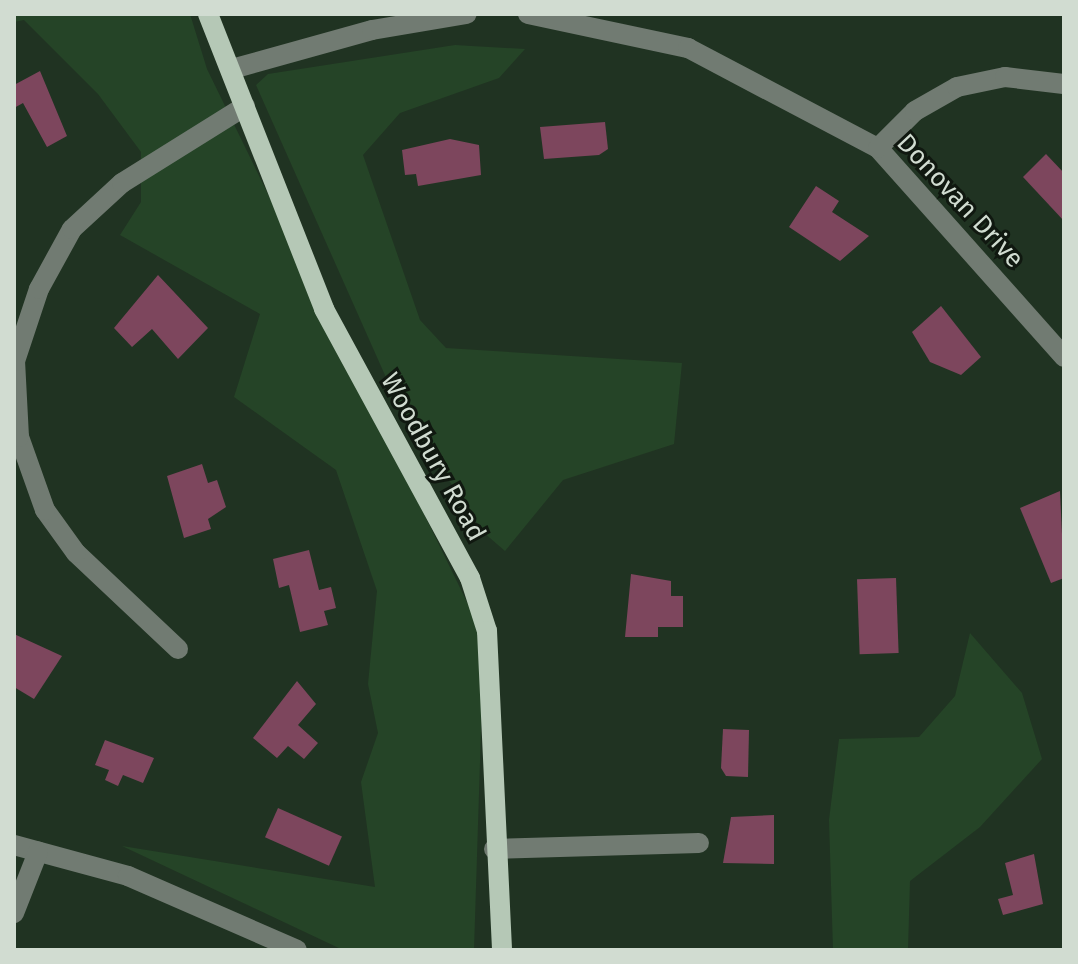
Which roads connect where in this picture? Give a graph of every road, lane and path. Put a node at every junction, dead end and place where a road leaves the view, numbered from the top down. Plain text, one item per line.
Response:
1 (208, 14) edge
2 (467, 14) edge
3 (528, 14) edge
4 (232, 69) junction
5 (1064, 84) edge
6 (245, 106) junction
7 (878, 148) junction
8 (1064, 357) edge
9 (178, 649) dead end
10 (699, 843) dead end
11 (14, 845) edge
12 (494, 849) junction
13 (38, 852) junction
14 (14, 913) edge
15 (297, 950) edge
16 (502, 950) edge

1 - 4 main road, Woodbury Road
2 - 4 street
3 - 7 street, Donovan Drive
4 - 6 main road, Woodbury Road
5 - 7 street
6 - 9 street
6 - 12 main road, Woodbury Road
7 - 8 street, Donovan Drive
10 - 12 street
11 - 13 street
12 - 16 main road, Woodbury Road
13 - 14 street
13 - 15 street

